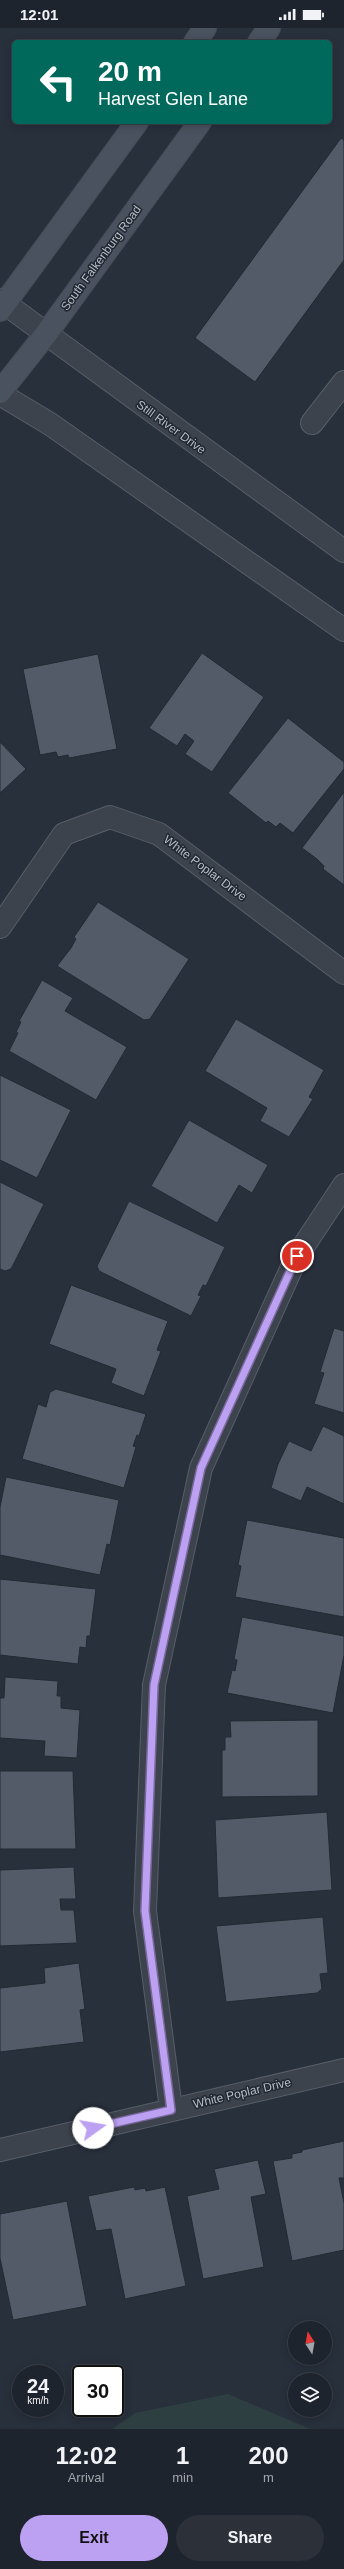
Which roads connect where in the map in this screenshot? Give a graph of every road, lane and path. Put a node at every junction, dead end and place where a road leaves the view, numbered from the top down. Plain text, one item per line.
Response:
1 (205, 28) edge
2 (269, 28) edge
3 (196, 40) edge
4 (260, 40) edge
5 (136, 124) edge
6 (199, 124) edge
7 (2, 304) edge
8 (46, 334) junction
9 (344, 382) edge
10 (0, 393) edge
11 (312, 423) dead end
12 (344, 551) edge
13 (344, 630) edge
14 (0, 926) edge
15 (344, 974) edge
16 (344, 1185) edge
17 (344, 2070) edge
18 (171, 2110) junction
19 (0, 2150) edge

1 - 3 street
2 - 4 street
5 - 7 street
6 - 8 street, South Falkenburg Road
7 - 8 street, Still River Drive
8 - 10 street, South Falkenburg Road
8 - 12 street, Still River Drive
9 - 11 street
10 - 13 street
14 - 15 street, White Poplar Drive
16 - 18 street
17 - 18 street, White Poplar Drive
18 - 19 street, White Poplar Drive

